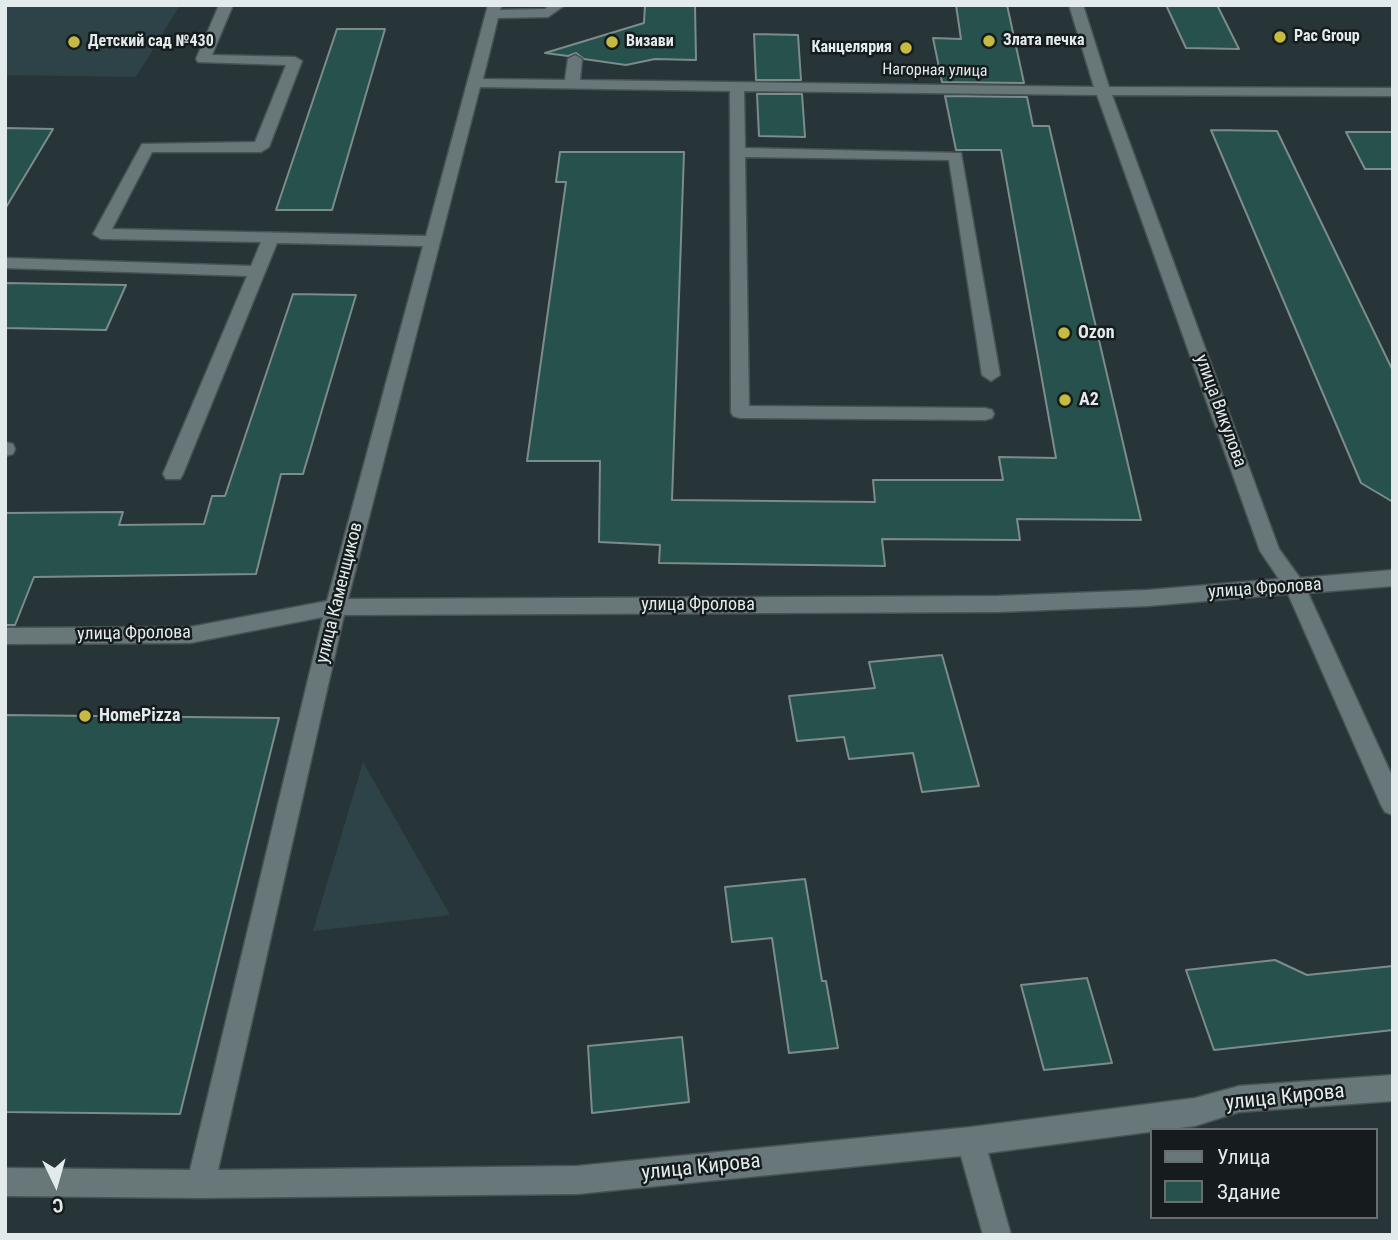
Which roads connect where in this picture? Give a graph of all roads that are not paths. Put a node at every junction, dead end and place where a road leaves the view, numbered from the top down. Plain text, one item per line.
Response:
1 (226, 5) edge
2 (559, 5) edge
3 (1076, 5) edge
4 (494, 9) edge
5 (575, 60) dead end
6 (476, 83) junction
7 (572, 83) junction
8 (737, 85) junction
9 (1104, 91) junction
10 (1393, 92) edge
11 (738, 152) junction
12 (271, 238) junction
13 (432, 241) junction
14 (5, 263) edge
15 (257, 271) junction
16 (991, 375) dead end
17 (985, 414) dead end
18 (173, 474) dead end
19 (1393, 578) edge
20 (1295, 587) junction
21 (335, 607) junction
22 (5, 636) edge
23 (1393, 804) edge
24 (1393, 1088) edge
25 (1199, 1121) edge
26 (971, 1141) junction
27 (5, 1182) edge
28 (201, 1184) junction
29 (997, 1235) edge

1 - 12 street
2 - 4 street
3 - 9 street, улица Викулова
4 - 6 street, улица Каменщиков
5 - 7 street
6 - 7 street, Нагорная улица
6 - 13 street, улица Каменщиков
7 - 8 street, Нагорная улица
8 - 9 street, Нагорная улица
8 - 11 street
9 - 10 street, Нагорная улица
9 - 20 street, улица Викулова
11 - 16 street
11 - 17 street
12 - 13 street
12 - 15 street
13 - 21 street, улица Каменщиков
14 - 15 street
15 - 18 street
19 - 20 street, улица Фролова
20 - 21 street, улица Фролова
20 - 23 street, улица Викулова
21 - 22 street, улица Фролова
21 - 28 street, улица Каменщиков
24 - 25 street, улица Кирова
25 - 26 street, улица Кирова
26 - 28 street, улица Кирова
26 - 29 street
27 - 28 street, улица Кирова

